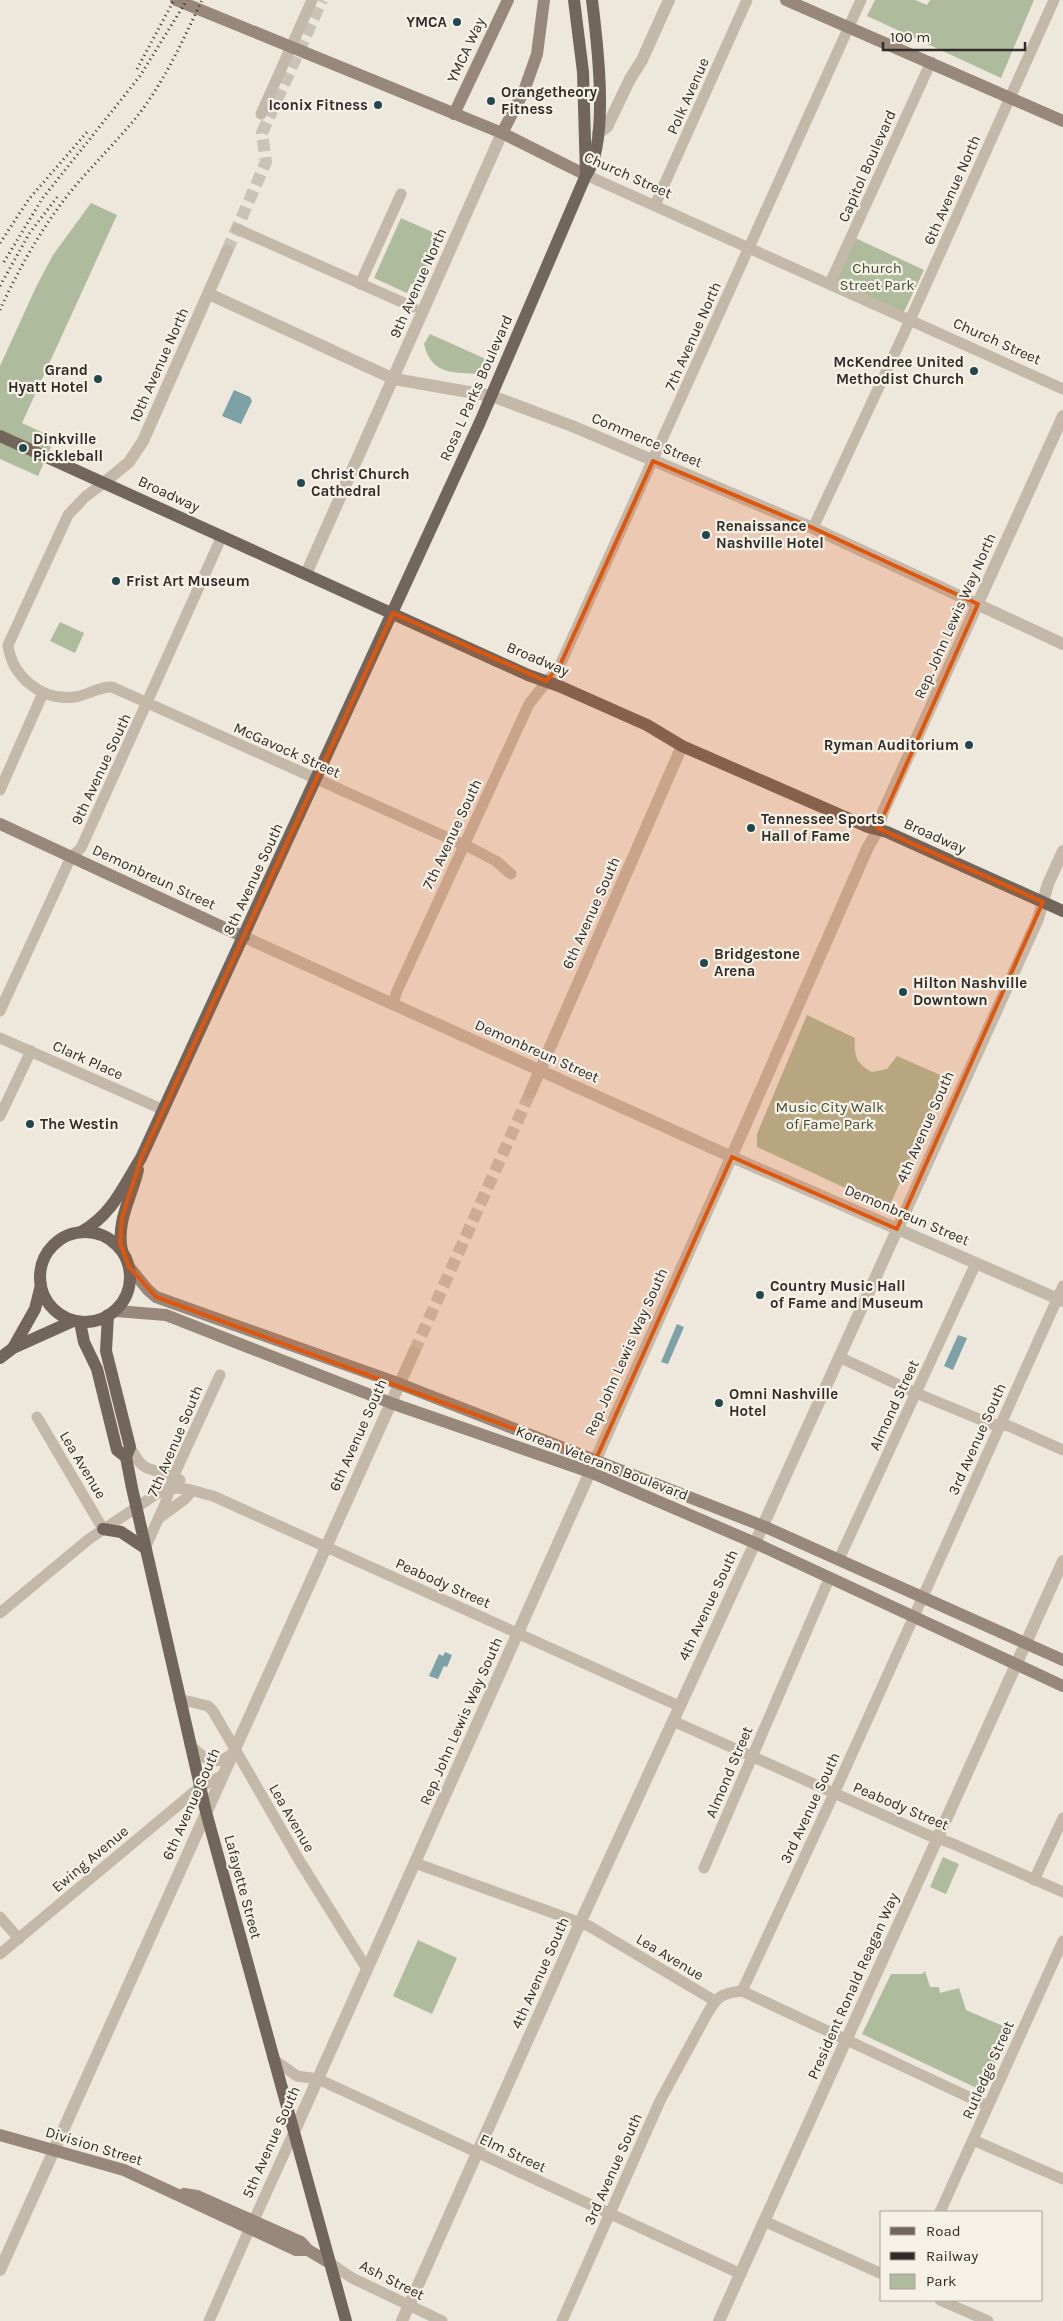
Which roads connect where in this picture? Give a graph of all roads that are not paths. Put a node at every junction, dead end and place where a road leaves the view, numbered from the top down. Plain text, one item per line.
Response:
1 (176, 0) edge
2 (312, 0) edge
3 (508, 0) edge
4 (544, 0) edge
5 (574, 0) edge
6 (592, 0) edge
7 (669, 0) edge
8 (747, 0) edge
9 (786, 0) edge
10 (861, 0) edge
11 (1054, 0) edge
12 (849, 27) junction
13 (291, 48) junction
14 (931, 62) junction
15 (1010, 98) junction
16 (261, 114) dead end
17 (454, 114) junction
18 (1063, 121) edge
19 (598, 132) junction
20 (502, 133) junction
21 (586, 175) junction
22 (401, 194) dead end
23 (655, 205) junction
24 (237, 229) dead end
25 (750, 247) junction
26 (227, 251) tunnel mouth
27 (830, 283) junction
28 (360, 284) junction
29 (209, 294) junction
30 (413, 307) dead end
31 (910, 320) junction
32 (394, 379) junction
33 (1063, 388) edge
34 (492, 396) junction
35 (1063, 416) edge
36 (0, 436) edge
37 (653, 461) junction
38 (105, 482) junction
39 (814, 528) junction
40 (222, 536) junction
41 (306, 574) junction
42 (978, 604) junction
43 (393, 614) junction
44 (1063, 644) edge
45 (546, 681) junction
46 (43, 693) junction
47 (148, 704) junction
48 (682, 746) junction
49 (317, 780) junction
50 (0, 790) edge
51 (0, 824) edge
52 (878, 830) junction
53 (464, 845) junction
54 (1063, 851) edge
55 (72, 857) junction
56 (511, 874) dead end
57 (1043, 902) junction
58 (1063, 911) edge
59 (244, 937) junction
60 (393, 1004) junction
61 (0, 1011) edge
62 (0, 1038) edge
63 (31, 1051) junction
64 (540, 1070) junction
65 (530, 1093) tunnel mouth
66 (164, 1110) junction
67 (0, 1116) edge
68 (732, 1157) junction
69 (141, 1158) junction
70 (897, 1229) junction
71 (81, 1232) junction
72 (122, 1251) junction
73 (976, 1263) junction
74 (129, 1267) junction
75 (41, 1285) junction
76 (1063, 1286) edge
77 (1060, 1299) edge
78 (112, 1313) junction
79 (76, 1321) junction
80 (13, 1348) junction
81 (414, 1352) tunnel mouth
82 (839, 1357) junction
83 (0, 1358) edge
84 (220, 1375) dead end
85 (400, 1384) junction
86 (916, 1393) junction
87 (391, 1403) junction
88 (37, 1417) dead end
89 (1000, 1425) junction
90 (1063, 1450) edge
91 (128, 1452) junction
92 (596, 1459) junction
93 (590, 1472) junction
94 (174, 1475) junction
95 (170, 1487) junction
96 (192, 1491) junction
97 (136, 1507) junction
98 (158, 1518) junction
99 (763, 1526) junction
100 (103, 1528) junction
101 (755, 1543) junction
102 (326, 1546) junction
103 (145, 1548) junction
104 (839, 1559) junction
105 (1063, 1561) edge
106 (829, 1579) junction
107 (923, 1596) junction
108 (0, 1613) edge
109 (913, 1617) junction
110 (518, 1632) junction
111 (1026, 1644) junction
112 (1063, 1660) edge
113 (1016, 1665) junction
114 (1063, 1686) edge
115 (179, 1699) junction
116 (680, 1706) junction
117 (673, 1721) junction
118 (190, 1745) junction
119 (233, 1751) junction
120 (752, 1756) junction
121 (222, 1776) junction
122 (200, 1788) junction
123 (834, 1793) junction
124 (206, 1812) junction
125 (1063, 1818) edge
126 (937, 1838) junction
127 (415, 1863) junction
128 (704, 1868) dead end
129 (1034, 1880) junction
130 (1063, 1892) edge
131 (0, 1916) edge
132 (580, 1923) junction
133 (19, 1939) junction
134 (1063, 1941) edge
135 (0, 1954) edge
136 (367, 1969) junction
137 (742, 1991) junction
138 (715, 2001) junction
139 (846, 2041) junction
140 (273, 2059) junction
141 (318, 2078) junction
142 (988, 2106) junction
143 (294, 2132) junction
144 (0, 2135) edge
145 (974, 2140) junction
146 (54, 2150) junction
147 (477, 2153) junction
148 (1063, 2179) edge
149 (940, 2211) edge
150 (610, 2214) junction
151 (764, 2221) junction
152 (252, 2225) junction
153 (330, 2263) junction
154 (0, 2270) edge
155 (880, 2273) edge
156 (741, 2274) junction
157 (942, 2301) edge
158 (408, 2306) junction
159 (209, 2321) edge
160 (346, 2321) edge
161 (402, 2321) edge
162 (442, 2321) edge
163 (562, 2321) edge
164 (719, 2321) edge
165 (988, 2321) edge

1 - 13 main road, Church Street
2 - 13 street
3 - 17 main road, YMCA Way
4 - 20 main road, 9th Avenue North
5 - 21 main road, Rosa L Parks Boulevard
6 - 19 main road, Rosa L Parks Boulevard
7 - 19 street
8 - 23 street, Polk Avenue
9 - 12 main road
10 - 12 street, 7th Avenue North
11 - 15 street, 6th Avenue North
12 - 14 main road
12 - 25 street, 7th Avenue North
13 - 16 street
13 - 17 main road, Church Street
14 - 15 main road
14 - 27 street, Capitol Boulevard
15 - 18 main road
15 - 31 street, 6th Avenue North
17 - 20 main road, Church Street
19 - 21 main road, Rosa L Parks Boulevard
20 - 21 main road, Church Street
20 - 32 street, 9th Avenue North
21 - 23 street, Church Street
21 - 34 main road, Rosa L Parks Boulevard
22 - 28 street
23 - 25 street, Church Street
24 - 28 street
25 - 27 street, Church Street
25 - 37 street, 7th Avenue North
26 - 29 street, 10th Avenue North
27 - 31 street, Church Street
28 - 30 street
29 - 32 street, Commerce Street
29 - 38 street, 10th Avenue North
31 - 33 street, Church Street
31 - 39 street, 6th Avenue North
32 - 34 street, Commerce Street
32 - 41 street, 9th Avenue North
34 - 37 street, Commerce Street
34 - 43 main road, Rosa L Parks Boulevard
35 - 42 street, Rep. John Lewis Way North
36 - 38 main road, Broadway
37 - 39 street, Commerce Street
37 - 45 street, 7th Avenue North
38 - 40 main road, Broadway
38 - 46 street
39 - 42 street, Commerce Street
40 - 41 main road, Broadway
40 - 47 street, 9th Avenue South
41 - 43 main road, Broadway
42 - 44 street, Commerce Street
42 - 52 street, Rep. John Lewis Way North
43 - 45 main road, Broadway
43 - 49 main road, 8th Avenue South
45 - 48 main road, Broadway
45 - 53 street, 7th Avenue South
46 - 47 street, McGavock Street
46 - 50 street
47 - 49 street, McGavock Street
47 - 55 street, 9th Avenue South
48 - 52 main road, Broadway
48 - 64 street, 6th Avenue South
49 - 53 street, McGavock Street
49 - 59 main road, 8th Avenue South
51 - 55 main road, Demonbreun Street
52 - 57 main road, Broadway
52 - 68 street, Rep. John Lewis Way South
53 - 56 street, McGavock Street
53 - 60 street, 7th Avenue South
54 - 57 street, 4th Avenue South
55 - 59 main road, Demonbreun Street
55 - 61 street, 9th Avenue South
57 - 58 main road, Broadway
57 - 70 street, 4th Avenue South
59 - 60 street, Demonbreun Street
59 - 66 main road, 8th Avenue South
60 - 64 street, Demonbreun Street
62 - 63 street, Clark Place
63 - 66 street, Clark Place
63 - 67 street
64 - 65 street, 6th Avenue South
64 - 68 street, Demonbreun Street
66 - 69 main road, 8th Avenue South
68 - 70 street, Demonbreun Street
68 - 92 street, Rep. John Lewis Way South
69 - 71 main road, 8th Avenue South
69 - 72 main road, 8th Avenue South
70 - 73 street, Demonbreun Street
70 - 82 street, 4th Avenue South
71 - 72 main road
71 - 75 main road
72 - 74 main road
73 - 77 street, Demonbreun Street
73 - 86 street, Almond Street
74 - 78 main road
74 - 85 main road, Korean Veterans Boulevard
75 - 79 main road
75 - 80 main road
76 - 77 street, 3rd Avenue South
77 - 89 street, 3rd Avenue South
78 - 79 main road
78 - 87 main road, Korean Veterans Boulevard
78 - 91 main road, Lafayette Street
79 - 80 main road
79 - 91 main road, Lafayette Street
80 - 83 main road
81 - 85 street, 6th Avenue South
82 - 86 street
82 - 99 street, 4th Avenue South
84 - 94 street, 7th Avenue South
85 - 87 street, 6th Avenue South
85 - 92 main road, Korean Veterans Boulevard
86 - 89 street
86 - 104 street, Almond Street
87 - 93 main road, Korean Veterans Boulevard
87 - 102 street, 6th Avenue South
88 - 100 street, Lea Avenue
89 - 90 street
89 - 107 street, 3rd Avenue South
91 - 94 street, Peabody Street
91 - 97 main road, Lafayette Street
92 - 93 street, Rep. John Lewis Way South
92 - 99 main road, Korean Veterans Boulevard
93 - 101 main road, Korean Veterans Boulevard
93 - 110 street, Rep. John Lewis Way South
94 - 95 street, 7th Avenue South
94 - 96 street, Peabody Street
95 - 96 street, Peabody Street
95 - 97 street
95 - 98 street, 7th Avenue South
96 - 98 street
96 - 102 street, Peabody Street
97 - 100 street, 7th Avenue South
97 - 103 main road, Lafayette Street
98 - 103 street
99 - 101 street, 4th Avenue South
99 - 104 main road, Korean Veterans Boulevard
100 - 103 main road
100 - 108 street, 7th Avenue South
101 - 106 main road, Korean Veterans Boulevard
101 - 116 street, 4th Avenue South
102 - 110 street, Peabody Street
102 - 119 street, 6th Avenue South
103 - 115 main road, Lafayette Street
104 - 107 main road, Korean Veterans Boulevard
105 - 111 street, President Ronald Reagan Way
106 - 109 main road, Korean Veterans Boulevard
106 - 120 street, Almond Street
107 - 109 street, 3rd Avenue South
107 - 111 main road, Korean Veterans Boulevard
109 - 113 main road, Korean Veterans Boulevard
109 - 123 street, 3rd Avenue South
110 - 116 street, Peabody Street
110 - 127 street, Rep. John Lewis Way South
111 - 112 main road, Korean Veterans Boulevard
111 - 113 street, President Ronald Reagan Way
113 - 114 main road, Korean Veterans Boulevard
113 - 126 street, President Ronald Reagan Way
115 - 118 main road, Lafayette Street
115 - 119 street, Lea Avenue
116 - 117 street, 4th Avenue South
117 - 120 street, Peabody Street
117 - 132 street, 4th Avenue South
118 - 119 street
118 - 122 main road, Lafayette Street
119 - 121 street, 6th Avenue South
119 - 136 street, Lea Avenue
120 - 123 street, Peabody Street
120 - 128 street, Almond Street
121 - 122 street, Ewing Avenue
121 - 124 street, 6th Avenue South
122 - 124 main road, Lafayette Street
122 - 133 street, Ewing Avenue
123 - 126 street, Peabody Street
123 - 137 street, 3rd Avenue South
124 - 140 main road, Lafayette Street
124 - 146 street, 6th Avenue South
125 - 129 street
126 - 129 street, Peabody Street
126 - 139 street, President Ronald Reagan Way
127 - 132 street, Lea Avenue
127 - 136 street, Rep. John Lewis Way South
129 - 130 street, Peabody Street
131 - 133 street
132 - 138 street, Lea Avenue
132 - 147 street, 4th Avenue South
133 - 135 street, Ewing Avenue
134 - 142 street, Rutledge Street
136 - 141 street, Rep. John Lewis Way South
137 - 138 street
137 - 139 street
138 - 150 street, 3rd Avenue South
139 - 142 street
139 - 151 street, President Ronald Reagan Way
140 - 141 street, Elm Street
140 - 143 main road, Lafayette Street
141 - 143 street, 5th Avenue South
141 - 147 street, Elm Street
142 - 145 street, Rutledge Street
143 - 152 street, 5th Avenue South
143 - 153 main road, Lafayette Street
144 - 146 main road, Division Street
145 - 148 street
145 - 149 street, Rutledge Street
146 - 152 main road, Division Street
146 - 154 street, 6th Avenue South
147 - 150 street, Elm Street
147 - 158 street, 4th Avenue South
150 - 156 street, Elm Street
150 - 163 street, 3rd Avenue South
151 - 155 street
151 - 156 street, President Ronald Reagan Way
152 - 153 main road, Division Street
152 - 159 street, 5th Avenue South
153 - 158 street, Ash Street
153 - 160 main road, Lafayette Street
156 - 164 street, President Ronald Reagan Way
157 - 165 street
158 - 161 street, 4th Avenue South
158 - 162 street, Ash Street

